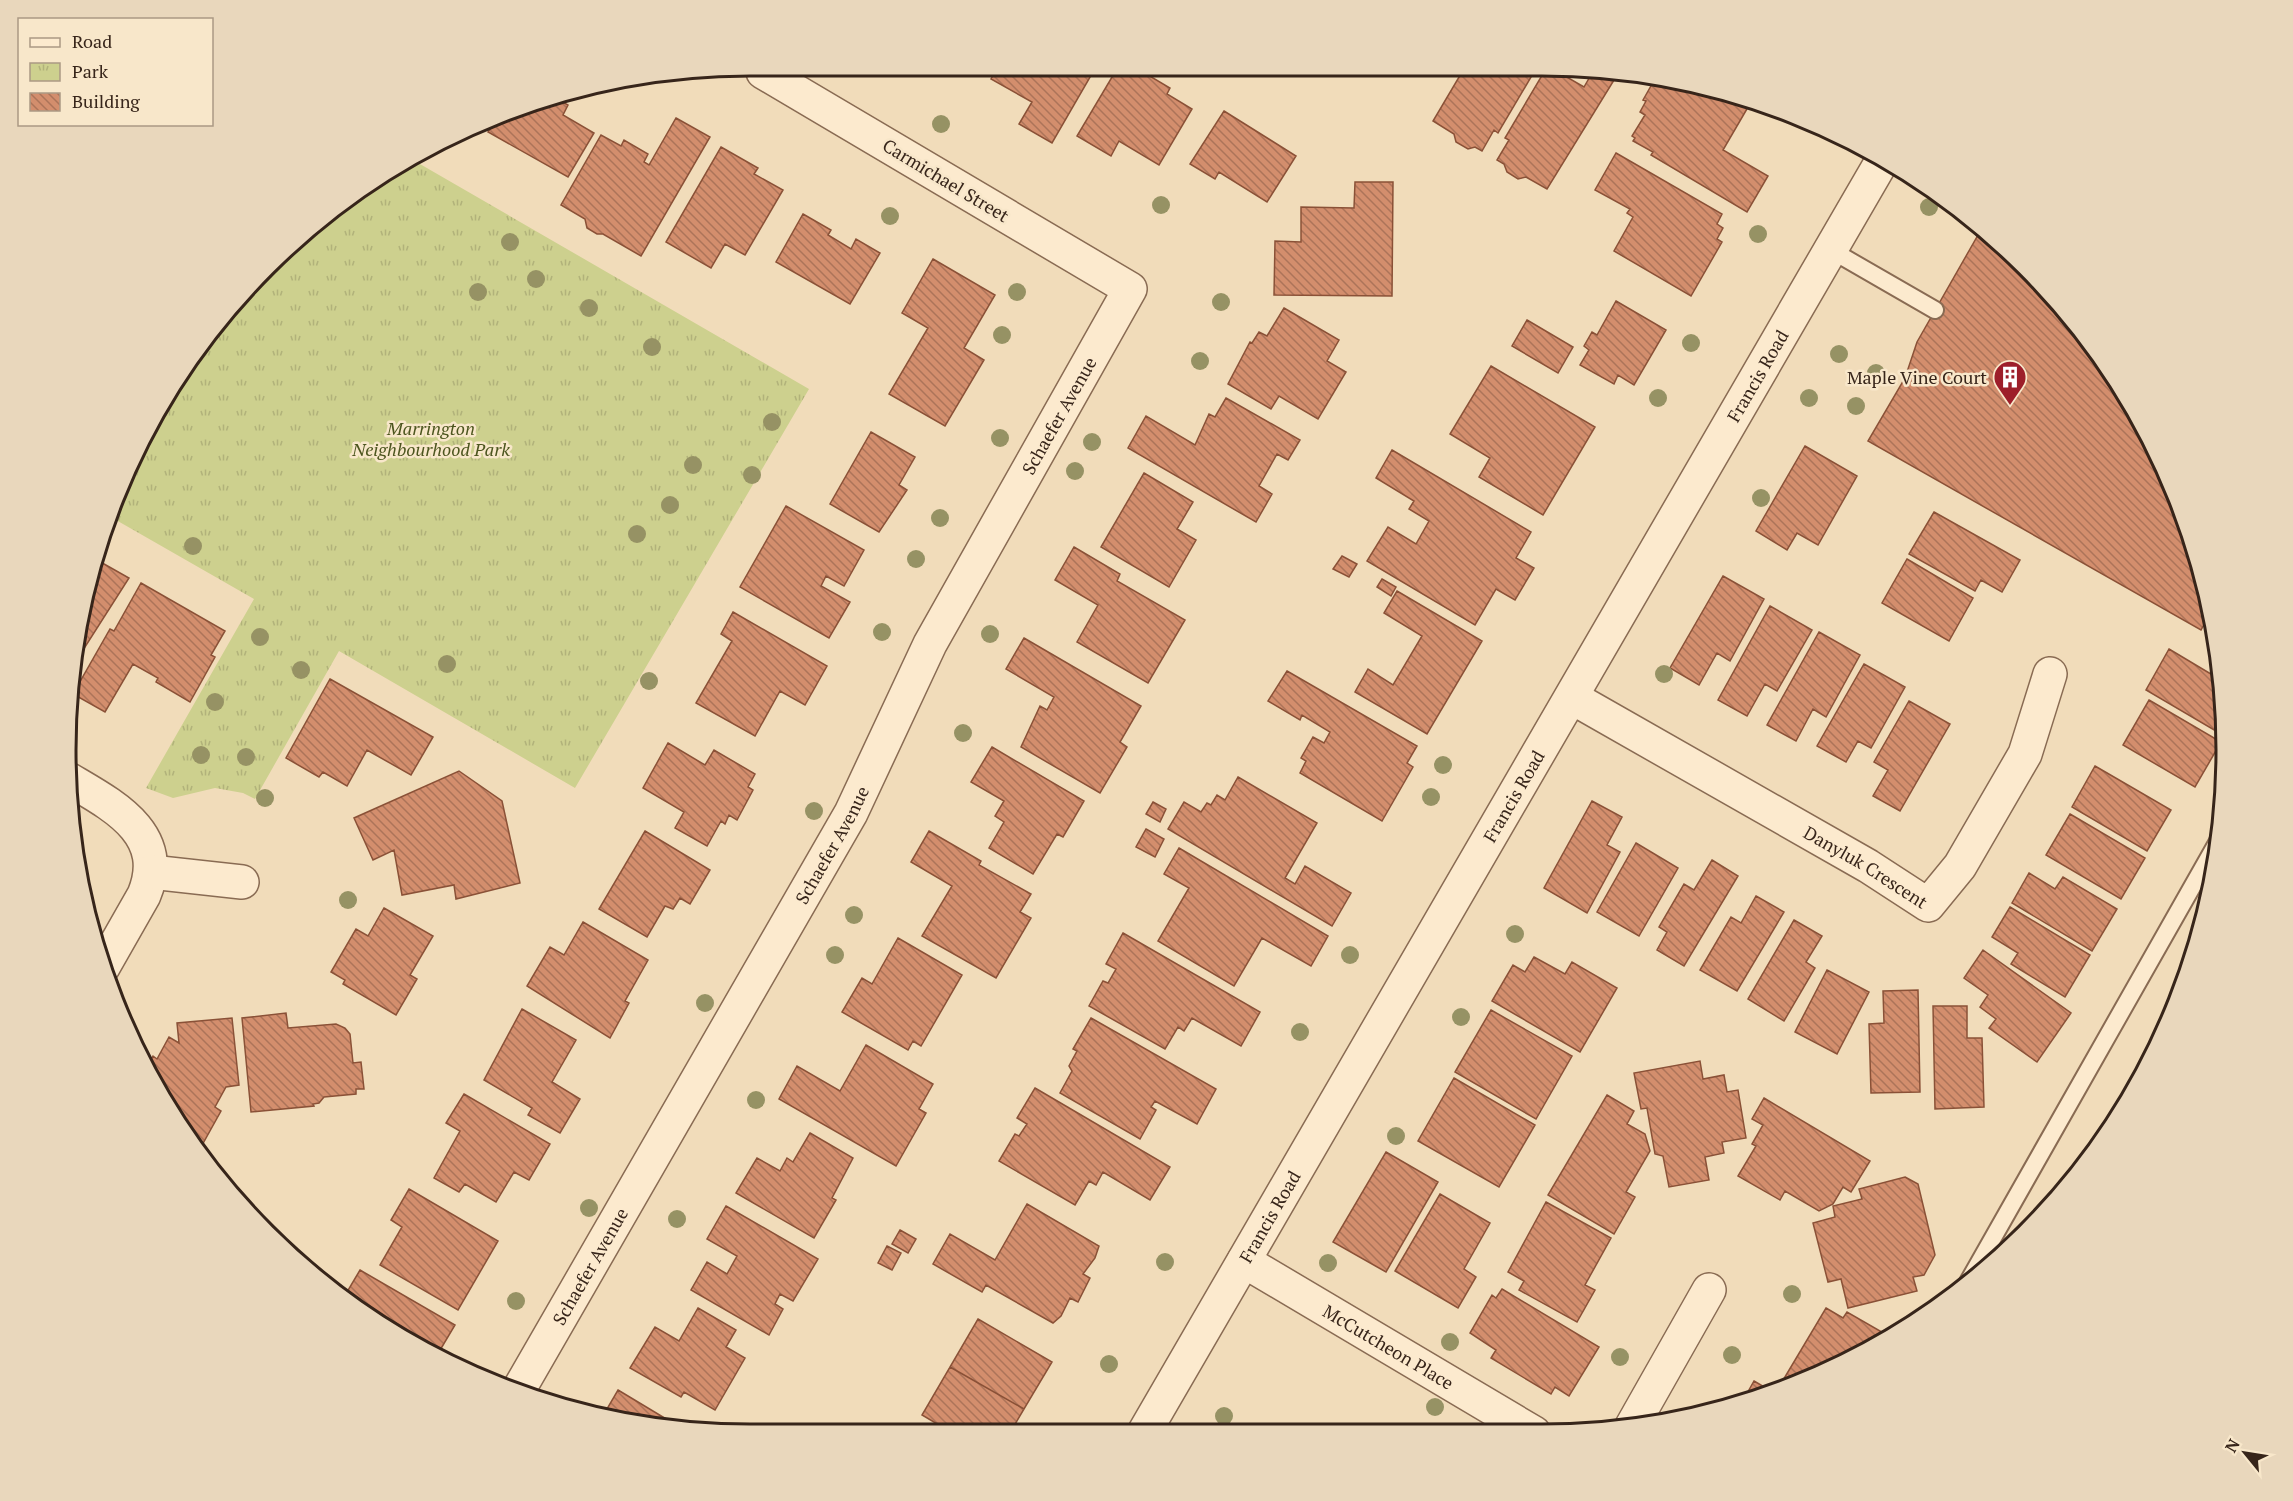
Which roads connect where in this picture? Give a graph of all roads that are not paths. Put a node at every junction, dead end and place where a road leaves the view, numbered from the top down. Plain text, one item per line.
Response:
1 (770, 76) edge
2 (1879, 166) edge
3 (1831, 250) junction
4 (1130, 289) joint
5 (1935, 310) dead end
6 (2050, 674) dead end
7 (1572, 698) junction
8 (78, 785) edge
9 (2208, 860) edge
10 (151, 872) junction
11 (242, 882) dead end
12 (109, 957) edge
13 (1244, 1261) junction
14 (1978, 1264) edge
15 (1709, 1290) dead end
16 (522, 1384) edge
17 (1637, 1418) edge
18 (1149, 1424) edge
19 (1519, 1424) edge

1 - 4 street, Carmichael Street
2 - 3 street, Francis Road
3 - 5 lane
3 - 7 street, Francis Road
4 - 16 street, Schaefer Avenue
6 - 7 street, Danyluk Crescent
7 - 13 street, Francis Road
8 - 10 street
9 - 14 lane
10 - 11 street
10 - 12 street
13 - 18 street, Francis Road
13 - 19 street, McCutcheon Place
15 - 17 street

